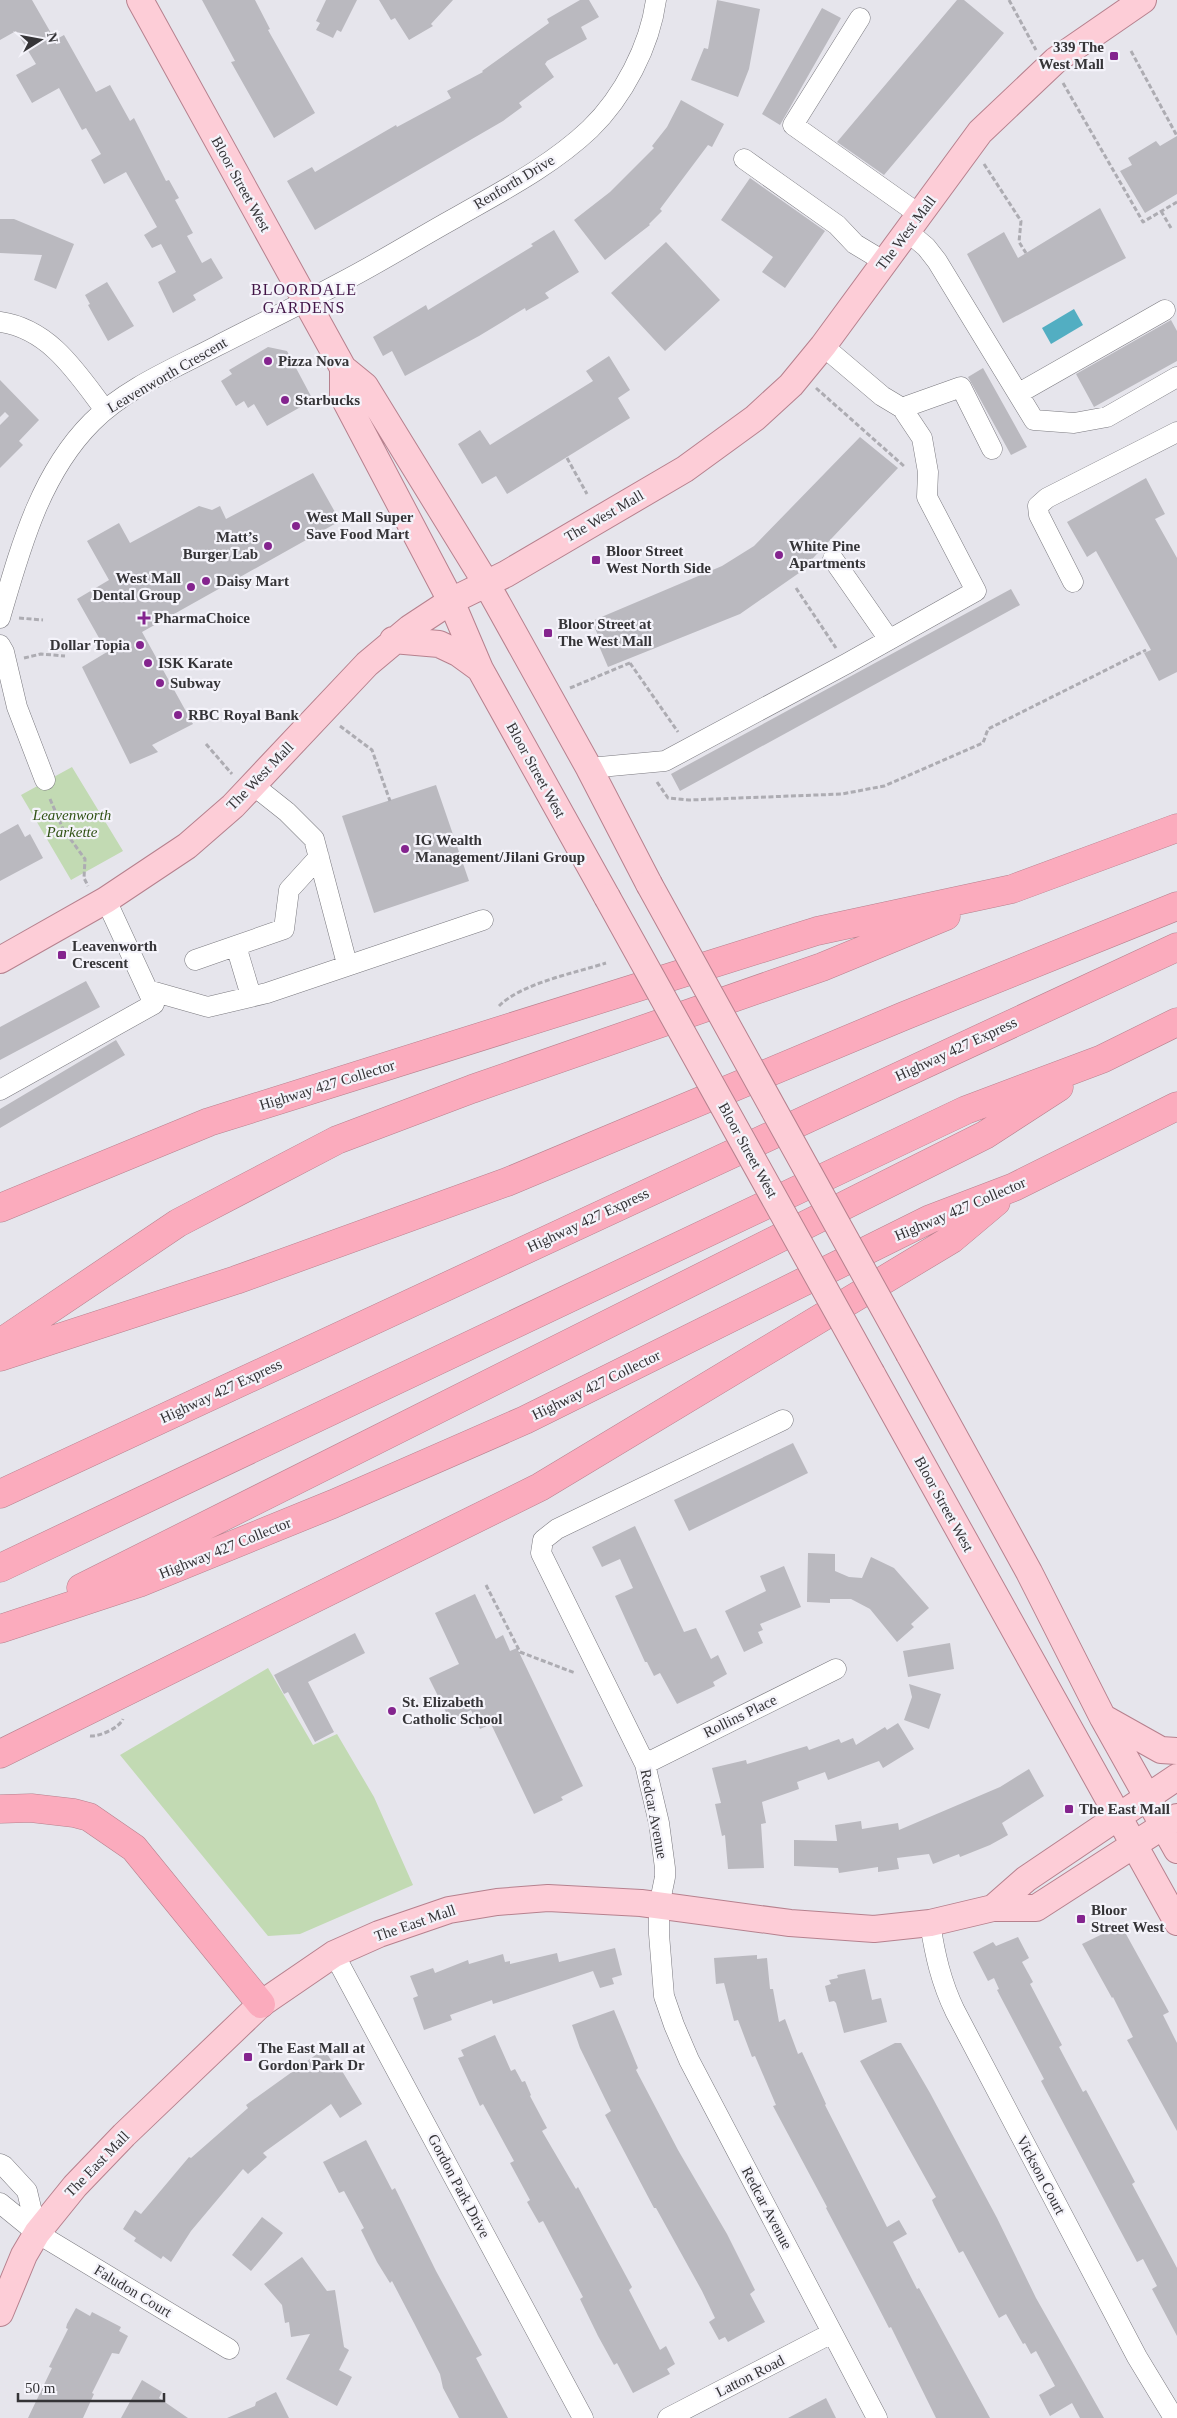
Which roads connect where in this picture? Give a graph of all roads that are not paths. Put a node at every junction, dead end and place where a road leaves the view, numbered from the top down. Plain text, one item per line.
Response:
1 (140, 0) edge
2 (656, 0) edge
3 (1143, 0) edge
4 (860, 18) dead end
5 (744, 159) dead end
6 (914, 223) junction
7 (885, 262) junction
8 (306, 301) junction
9 (1165, 310) dead end
10 (0, 322) edge
11 (823, 346) junction
12 (343, 368) junction
13 (1177, 377) edge
14 (1019, 393) junction
15 (902, 408) junction
16 (105, 410) junction
17 (1176, 436) edge
18 (992, 449) dead end
19 (833, 559) dead end
20 (1073, 582) dead end
21 (486, 583) junction
22 (451, 601) junction
23 (0, 618) edge
24 (888, 638) junction
25 (393, 640) junction
26 (3, 654) edge
27 (480, 669) junction
28 (589, 768) junction
29 (45, 780) road end
30 (250, 788) junction
31 (1177, 828) edge
32 (319, 857) junction
33 (1012, 889) junction
34 (101, 902) junction
35 (1177, 906) edge
36 (482, 920) dead end
37 (236, 946) junction
38 (1177, 946) edge
39 (0, 960) edge
40 (195, 960) dead end
41 (347, 964) junction
42 (251, 996) junction
43 (151, 997) junction
44 (675, 1018) junction
45 (1177, 1022) edge
46 (1102, 1059) junction
47 (0, 1090) edge
48 (1177, 1106) edge
49 (1014, 1187) junction
50 (0, 1208) edge
51 (0, 1343) edge
52 (0, 1357) edge
53 (783, 1420) dead end
54 (0, 1494) edge
55 (0, 1568) edge
56 (3, 1628) edge
57 (836, 1669) dead end
58 (1103, 1718) junction
59 (1177, 1751) edge
60 (0, 1754) edge
61 (645, 1764) junction
62 (1177, 1777) edge
63 (1147, 1797) junction
64 (0, 1809) edge
65 (1120, 1817) junction
66 (1170, 1821) edge
67 (1134, 1844) junction
68 (1177, 1850) edge
69 (659, 1906) junction
70 (993, 1908) junction
71 (1177, 1922) edge
72 (930, 1923) junction
73 (334, 1954) junction
74 (261, 2004) junction
75 (0, 2164) edge
76 (0, 2204) edge
77 (37, 2233) junction
78 (0, 2313) edge
79 (832, 2333) junction
80 (229, 2349) dead end
81 (583, 2418) edge
82 (668, 2418) edge
83 (877, 2418) edge
84 (1174, 2418) edge

1 - 8 main road, Bloor Street West
2 - 8 street, Renforth Drive
3 - 6 main road, The West Mall
4 - 6 street
5 - 7 street
6 - 7 main road, The West Mall
6 - 14 street
7 - 11 main road, The West Mall
8 - 12 main road, Bloor Street West
8 - 16 street, Leavenworth Crescent
9 - 14 street
10 - 16 street
11 - 15 street
11 - 21 main road, The West Mall
12 - 21 main road, Bloor Street West
12 - 22 main road, Bloor Street West
13 - 14 street
15 - 18 street
15 - 24 street
16 - 23 street, Leavenworth Crescent
17 - 20 street
19 - 24 street
21 - 22 main road, The West Mall
21 - 28 main road, Bloor Street West
22 - 25 main road, The West Mall
22 - 27 main road, Bloor Street West
24 - 28 street
25 - 27 main road
25 - 30 main road, The West Mall
26 - 29 street
27 - 44 main road, Bloor Street West, bridge
28 - 58 main road, Bloor Street West, bridge
30 - 32 street
30 - 34 main road, The West Mall
31 - 33 highway, Highway 427 Collector
32 - 37 street
32 - 41 street
33 - 44 highway
33 - 50 highway, Highway 427 Collector
34 - 39 main road, The West Mall
34 - 43 street
35 - 52 highway
36 - 41 street
37 - 40 street
37 - 42 street
38 - 54 highway, Highway 427 Express
41 - 42 street
42 - 43 street
43 - 47 street
44 - 51 highway
44 - 65 main road, Bloor Street West, bridge
45 - 46 highway
46 - 55 highway
46 - 56 highway
48 - 49 highway, Highway 427 Collector
49 - 56 highway, Highway 427 Collector
49 - 60 highway
53 - 61 street, Redcar Avenue
57 - 61 street, Rollins Place
58 - 59 main road
58 - 63 main road, Bloor Street West
61 - 69 street, Redcar Avenue
62 - 63 main road, The East Mall
63 - 65 main road, The East Mall
63 - 66 main road, Bloor Street West
64 - 74 highway
65 - 67 main road, Bloor Street West
65 - 70 main road, The East Mall
66 - 67 main road, The East Mall
66 - 68 main road, Bloor Street West
67 - 70 main road, The East Mall
67 - 71 main road, Bloor Street West
69 - 72 main road, The East Mall
69 - 73 main road, The East Mall
69 - 79 street, Redcar Avenue
70 - 72 main road, The East Mall
72 - 84 street, Vickson Court
73 - 74 main road, The East Mall
73 - 81 street, Gordon Park Drive
74 - 77 main road, The East Mall
75 - 77 street
76 - 77 street, Faludon Court
77 - 78 main road, The East Mall
77 - 80 street, Faludon Court
79 - 82 street, Latton Road
79 - 83 street, Redcar Avenue

